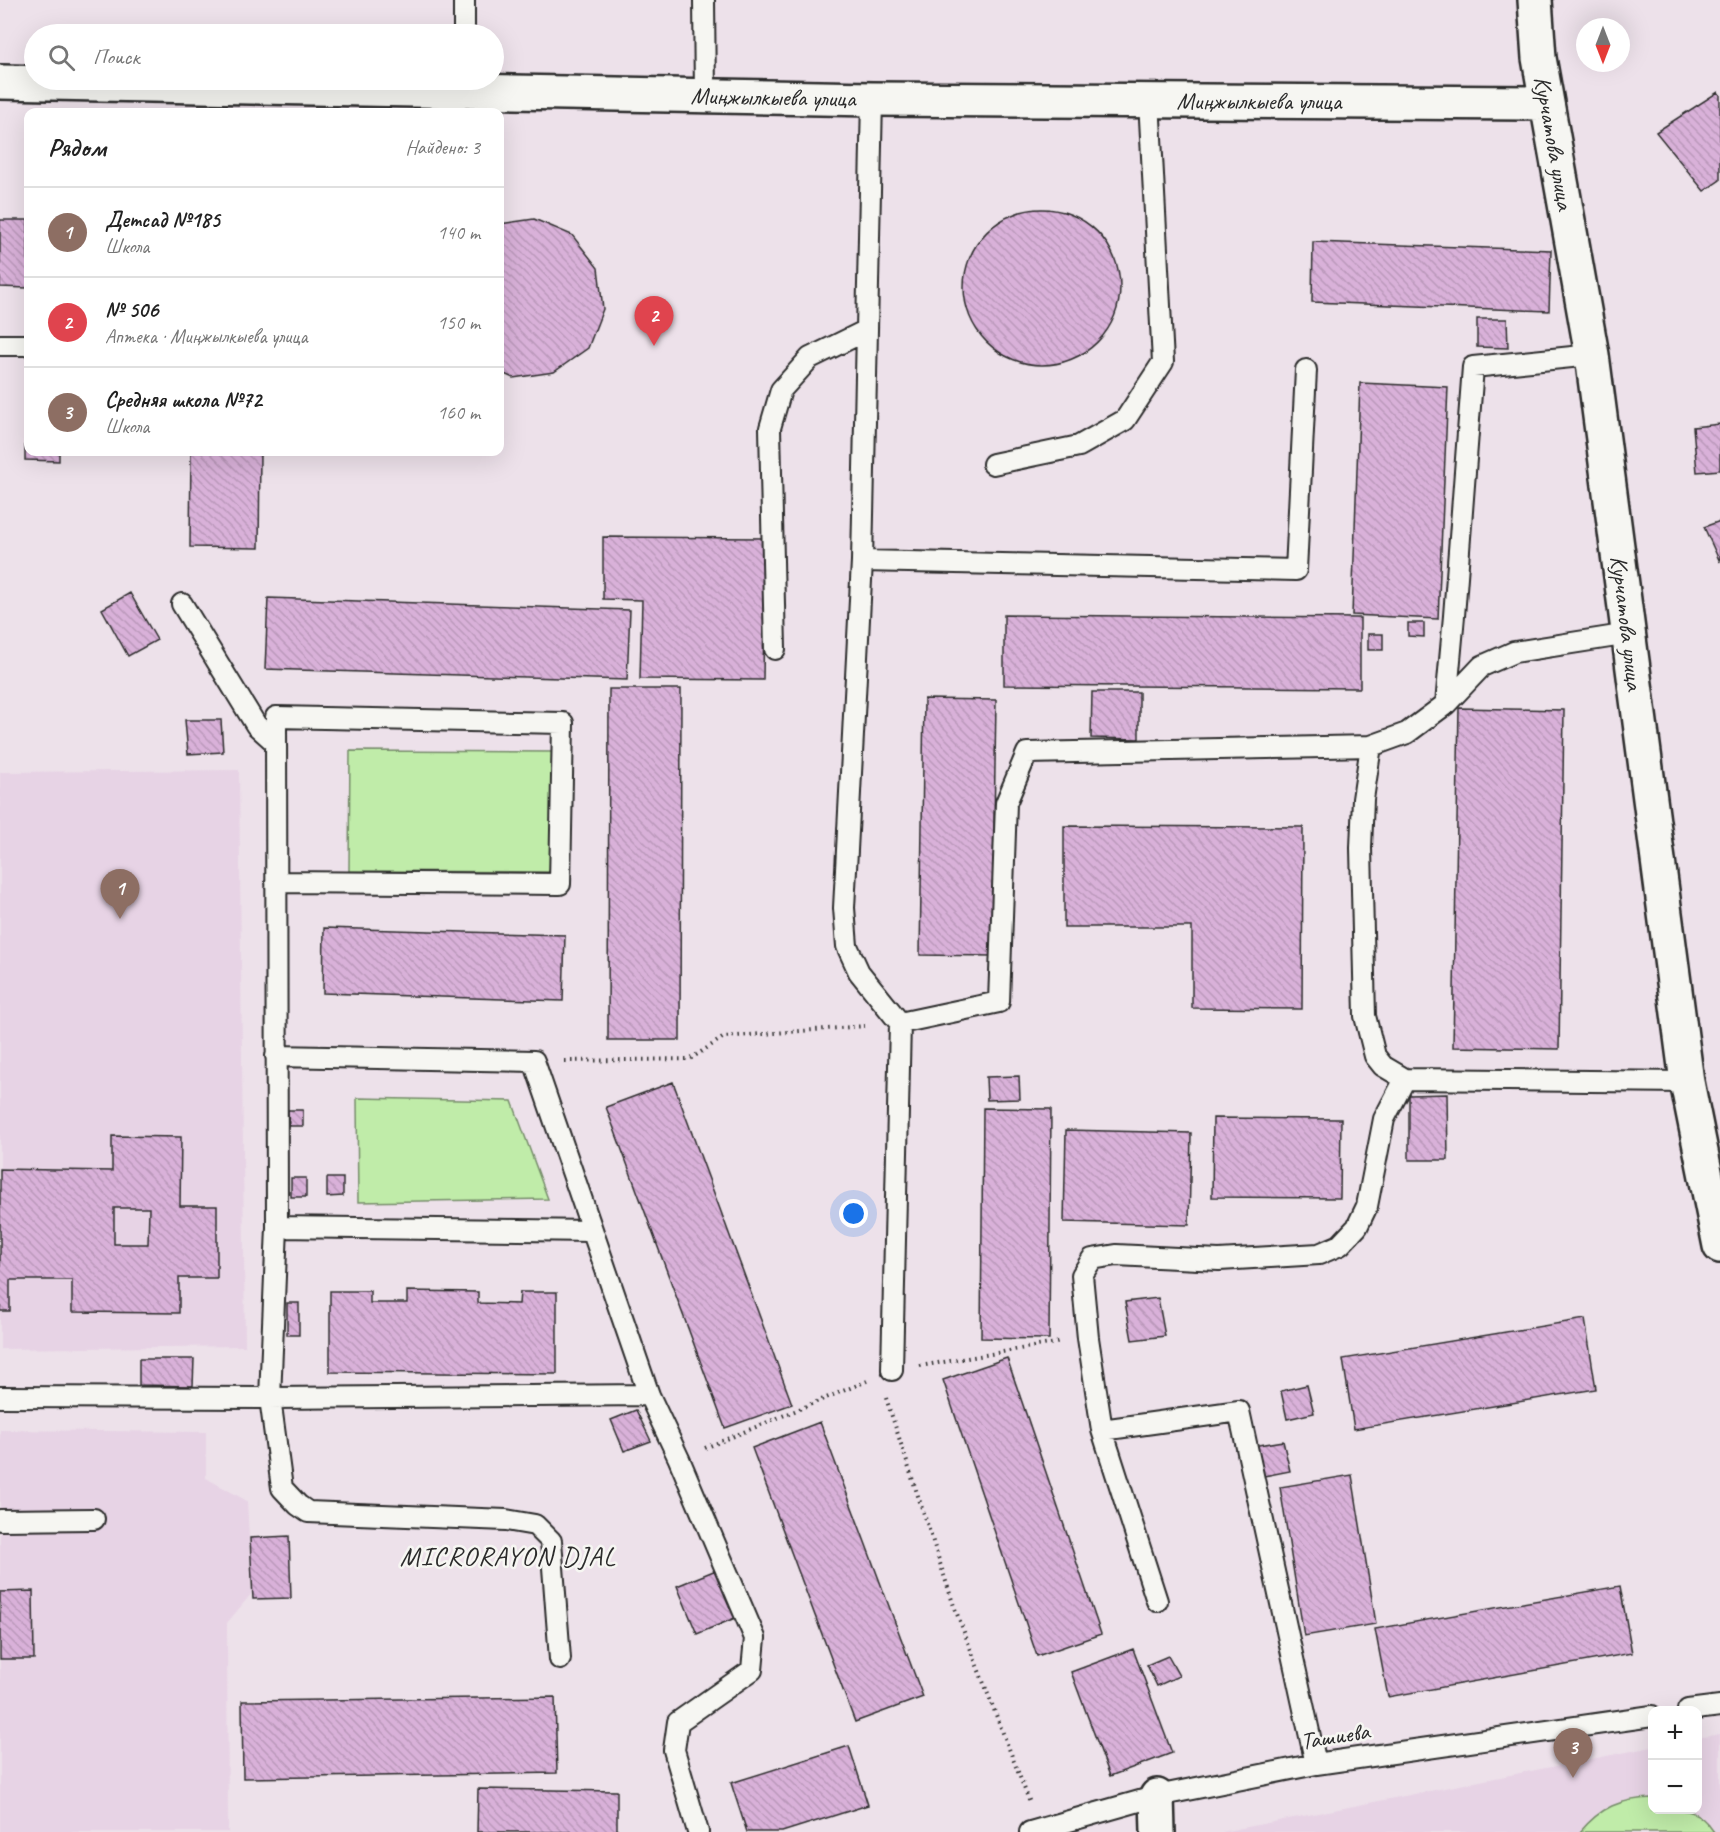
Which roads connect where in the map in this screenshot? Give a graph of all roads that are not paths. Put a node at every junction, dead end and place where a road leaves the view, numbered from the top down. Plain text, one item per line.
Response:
1 (464, 0) edge
2 (704, 0) edge
3 (1535, 0) edge
4 (464, 24) edge
5 (0, 82) edge
6 (24, 82) edge
7 (504, 88) edge
8 (705, 96) junction
9 (872, 99) junction
10 (1149, 100) junction
11 (1546, 103) junction
12 (867, 330) junction
13 (0, 345) edge
14 (24, 345) edge
15 (1592, 355) junction
16 (1306, 370) dead end
17 (993, 464) dead end
18 (862, 561) junction
19 (183, 604) dead end
20 (1629, 634) junction
21 (775, 649) dead end
22 (1446, 704) junction
23 (276, 743) junction
24 (1371, 746) junction
25 (276, 882) junction
26 (900, 1023) junction
27 (276, 1056) junction
28 (1405, 1079) junction
29 (1688, 1082) junction
30 (277, 1227) junction
31 (592, 1231) junction
32 (1720, 1246) edge
33 (892, 1370) road end
34 (649, 1395) junction
35 (0, 1397) edge
36 (270, 1398) junction
37 (1102, 1430) junction
38 (94, 1519) dead end
39 (0, 1520) edge
40 (1158, 1601) dead end
41 (560, 1659) dead end
42 (1720, 1706) edge
43 (1702, 1708) edge
44 (1648, 1717) edge
45 (1316, 1764) junction
46 (1158, 1796) junction
47 (1035, 1831) edge
48 (698, 1832) edge
49 (1158, 1832) edge

1 - 4 lane
2 - 8 lane
3 - 11 street, Курчатова улица
5 - 6 street, Миңжылкыева улица
7 - 8 street, Миңжылкыева улица
8 - 9 street, Миңжылкыева улица
9 - 10 street, Миңжылкыева улица
9 - 12 lane
10 - 11 street, Миңжылкыева улица
10 - 17 lane
11 - 15 street, Курчатова улица
12 - 18 lane
12 - 21 lane
13 - 14 lane
15 - 20 street, Курчатова улица
15 - 22 lane
16 - 18 lane
18 - 26 lane
19 - 23 lane
20 - 22 lane
20 - 29 street, Курчатова улица
22 - 24 lane
23 - 25 lane
23 - 25 lane
24 - 26 lane
24 - 28 lane
25 - 27 lane
26 - 33 lane
27 - 30 lane
27 - 31 lane
28 - 29 lane
28 - 37 lane
29 - 32 street, Курчатова улица
30 - 31 lane
30 - 36 lane
31 - 34 lane
34 - 36 lane
34 - 48 lane
35 - 36 lane
36 - 41 lane
37 - 40 lane
37 - 45 lane
38 - 39 lane
42 - 43 lane
44 - 45 lane, Ташиева
45 - 46 lane, Ташиева
46 - 47 lane, Ташиева
46 - 49 street

